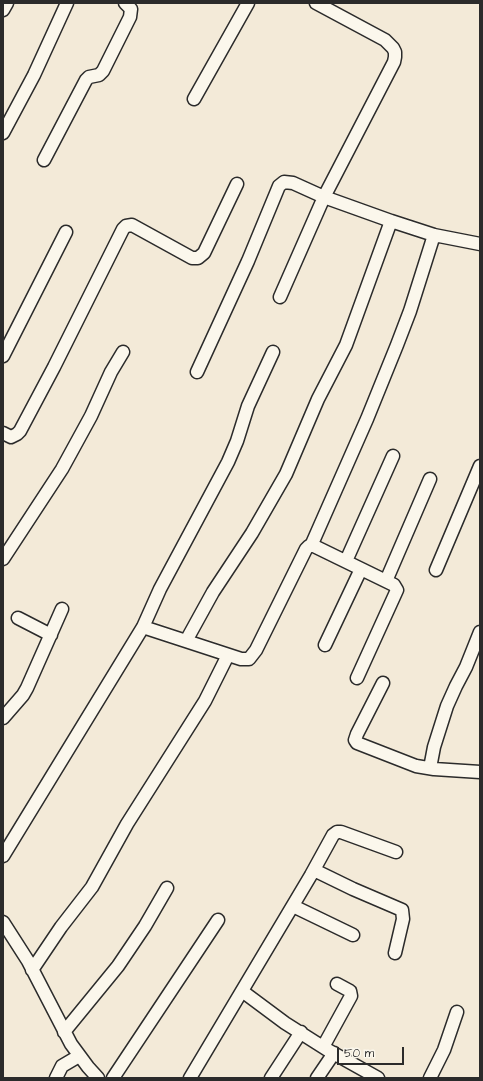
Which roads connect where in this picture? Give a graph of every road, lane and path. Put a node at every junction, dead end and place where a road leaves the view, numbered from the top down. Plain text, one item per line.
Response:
1 (7, 3) edge
2 (67, 3) edge
3 (125, 3) edge
4 (248, 3) edge
5 (316, 3) edge
6 (3, 10) edge
7 (194, 99) dead end
8 (3, 133) edge
9 (44, 160) dead end
10 (237, 184) dead end
11 (324, 197) junction
12 (391, 221) junction
13 (66, 232) dead end
14 (434, 235) junction
15 (480, 244) edge
16 (280, 297) dead end
17 (123, 352) dead end
18 (273, 352) dead end
19 (3, 356) edge
20 (197, 372) dead end
21 (3, 433) edge
22 (393, 456) dead end
23 (479, 472) edge
24 (430, 479) dead end
25 (311, 546) junction
26 (3, 559) edge
27 (346, 561) junction
28 (361, 569) junction
29 (436, 570) dead end
30 (386, 581) junction
31 (62, 609) dead end
32 (18, 618) dead end
33 (143, 627) junction
34 (480, 632) edge
35 (51, 635) junction
36 (186, 641) junction
37 (325, 645) dead end
38 (228, 655) junction
39 (357, 678) dead end
40 (383, 684) dead end
41 (3, 718) edge
42 (430, 768) junction
43 (480, 772) edge
44 (396, 852) dead end
45 (3, 856) edge
46 (314, 870) junction
47 (167, 888) dead end
48 (293, 906) junction
49 (218, 920) dead end
50 (3, 922) edge
51 (353, 935) dead end
52 (395, 953) dead end
53 (32, 970) junction
54 (337, 984) dead end
55 (242, 991) junction
56 (457, 1012) dead end
57 (64, 1032) junction
58 (301, 1032) junction
59 (323, 1047) junction
60 (334, 1053) junction
61 (79, 1056) junction
62 (56, 1078) edge
63 (98, 1078) edge
64 (114, 1078) edge
65 (190, 1078) edge
66 (271, 1078) edge
67 (317, 1078) edge
68 (378, 1078) edge
69 (430, 1078) edge

1 - 6 street
2 - 8 street
3 - 9 street
4 - 7 street
5 - 11 street
10 - 21 street
11 - 12 street
11 - 16 street
11 - 20 street
12 - 14 street
12 - 36 street
13 - 19 street
14 - 15 street
14 - 25 street
17 - 26 street
18 - 33 street
22 - 27 street
23 - 29 street
24 - 30 street
25 - 27 street
25 - 38 street
27 - 28 street
28 - 30 street
28 - 37 street
30 - 39 street
31 - 35 street
32 - 35 street
33 - 36 street
33 - 45 street
34 - 42 street
35 - 41 street
36 - 38 street
38 - 53 street
40 - 42 street
42 - 43 street
44 - 46 street
46 - 48 street
46 - 52 street
47 - 57 street
48 - 51 street
48 - 55 street
49 - 64 street
50 - 53 street
53 - 57 street
54 - 59 street
55 - 58 street
55 - 65 street
56 - 69 street
57 - 61 street
58 - 59 street
58 - 66 street
59 - 60 street
60 - 67 street
60 - 68 street
61 - 62 street
61 - 63 street

